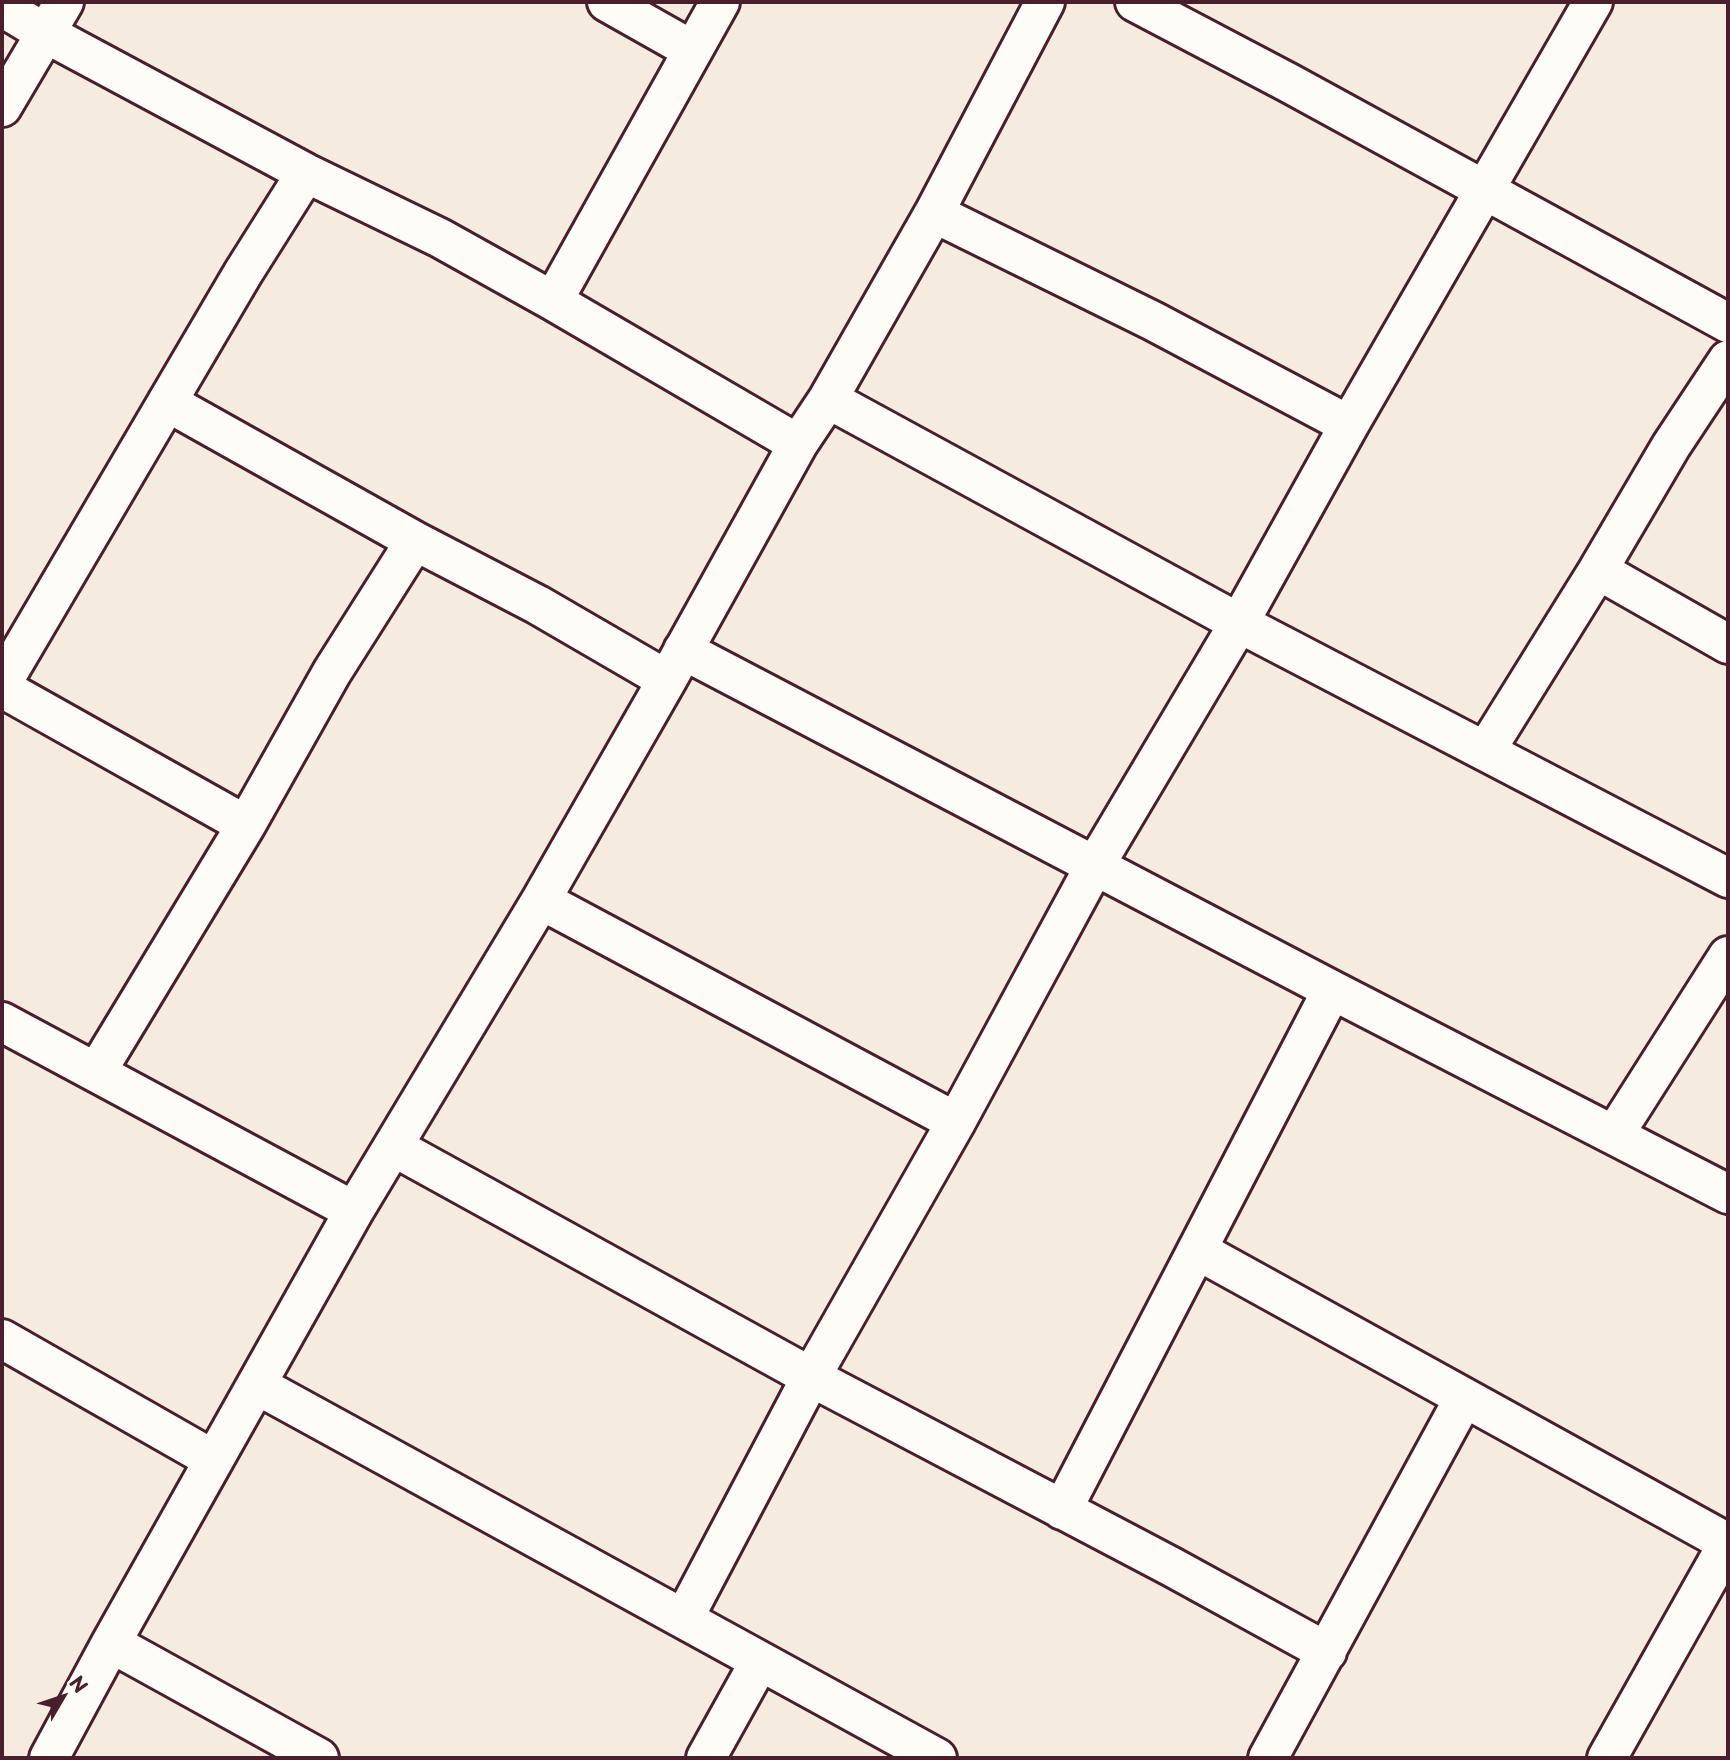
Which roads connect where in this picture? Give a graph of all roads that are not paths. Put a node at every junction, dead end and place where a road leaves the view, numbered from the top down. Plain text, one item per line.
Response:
1 (607, 2) edge
2 (720, 2) edge
3 (1045, 2) edge
4 (1135, 2) edge
5 (1593, 2) edge
6 (2, 7) edge
7 (55, 17) edge
8 (692, 50) junction
9 (2, 107) edge
10 (306, 173) junction
11 (1486, 191) junction
12 (934, 213) junction
13 (554, 301) junction
14 (1728, 323) edge
15 (1728, 360) edge
16 (828, 399) junction
17 (167, 402) junction
18 (1349, 425) junction
19 (799, 444) junction
20 (415, 541) junction
21 (1598, 570) junction
22 (1239, 623) junction
23 (1728, 644) edge
24 (675, 665) junction
25 (2, 685) edge
26 (1486, 750) junction
27 (246, 825) junction
28 (1094, 867) junction
29 (1728, 878) edge
30 (541, 900) junction
31 (1728, 956) edge
32 (1332, 990) junction
33 (2, 1021) edge
34 (97, 1071) junction
35 (956, 1122) junction
36 (1614, 1135) junction
37 (394, 1147) junction
38 (1728, 1194) edge
39 (354, 1211) junction
40 (1197, 1250) junction
41 (2, 1339) edge
42 (811, 1377) junction
43 (257, 1385) junction
44 (1464, 1398) junction
45 (214, 1460) junction
46 (1062, 1510) junction
47 (1728, 1543) edge
48 (684, 1618) junction
49 (111, 1643) junction
50 (1327, 1652) junction
51 (760, 1661) junction
52 (49, 1758) edge
53 (319, 1758) edge
54 (706, 1758) edge
55 (937, 1758) edge
56 (1268, 1758) edge
57 (1607, 1758) edge

1 - 8 street
2 - 8 street
3 - 12 street
4 - 11 street
5 - 11 street
6 - 7 street
7 - 9 street
7 - 10 street
8 - 13 street
10 - 13 street
10 - 17 street
11 - 14 street
11 - 18 street
12 - 16 street
12 - 18 street
13 - 19 street
15 - 21 street
16 - 19 street
16 - 22 street
17 - 20 street
17 - 25 street
18 - 22 street
19 - 24 street
20 - 24 street
20 - 27 street
21 - 23 street
21 - 26 street
22 - 26 street
22 - 28 street
24 - 28 street
24 - 30 street
25 - 27 street
26 - 29 street
27 - 34 street
28 - 32 street
28 - 35 street
30 - 35 street
30 - 37 street
31 - 36 street
32 - 36 street
32 - 40 street
33 - 34 street
34 - 39 street
35 - 42 street
36 - 38 street
37 - 39 street
37 - 42 street
39 - 43 street
40 - 44 street
40 - 46 street
41 - 45 street
42 - 46 street
42 - 48 street
43 - 45 street
43 - 48 street
44 - 47 street
44 - 50 street
45 - 49 street
46 - 50 street
47 - 57 street
48 - 51 street
49 - 52 street
49 - 53 street
50 - 56 street
51 - 54 street
51 - 55 street

